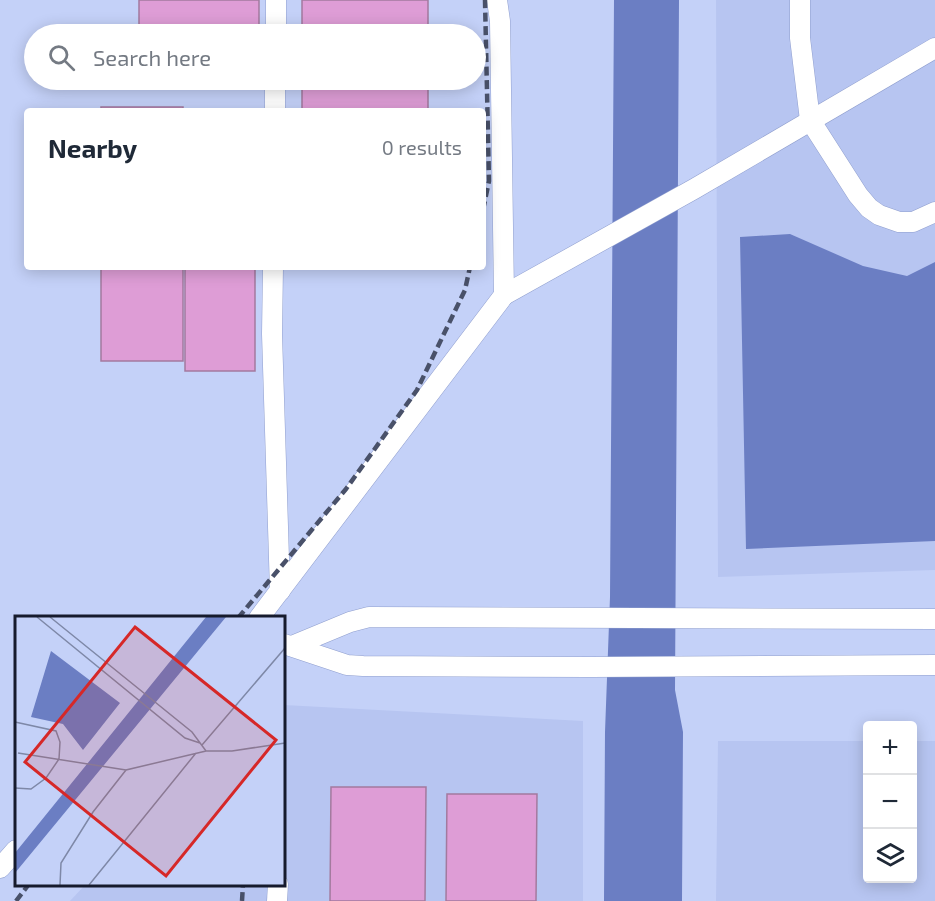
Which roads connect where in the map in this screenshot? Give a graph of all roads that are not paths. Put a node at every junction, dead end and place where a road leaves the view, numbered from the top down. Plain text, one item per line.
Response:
1 (276, 0) edge
2 (497, 0) edge
3 (800, 0) edge
4 (276, 24) edge
5 (935, 48) edge
6 (275, 90) edge
7 (275, 108) edge
8 (810, 120) junction
9 (935, 212) edge
10 (273, 270) edge
11 (504, 295) junction
12 (280, 591) junction
13 (261, 616) edge
14 (935, 619) edge
15 (288, 645) edge
16 (935, 665) edge
17 (15, 851) edge
18 (0, 868) edge
19 (278, 886) edge
20 (277, 901) edge

1 - 4 street
2 - 11 street
3 - 8 street
5 - 8 street
6 - 7 street
8 - 9 street
8 - 11 street
10 - 12 street
11 - 12 street
12 - 13 street
14 - 15 street
15 - 16 street
17 - 18 street
19 - 20 street

